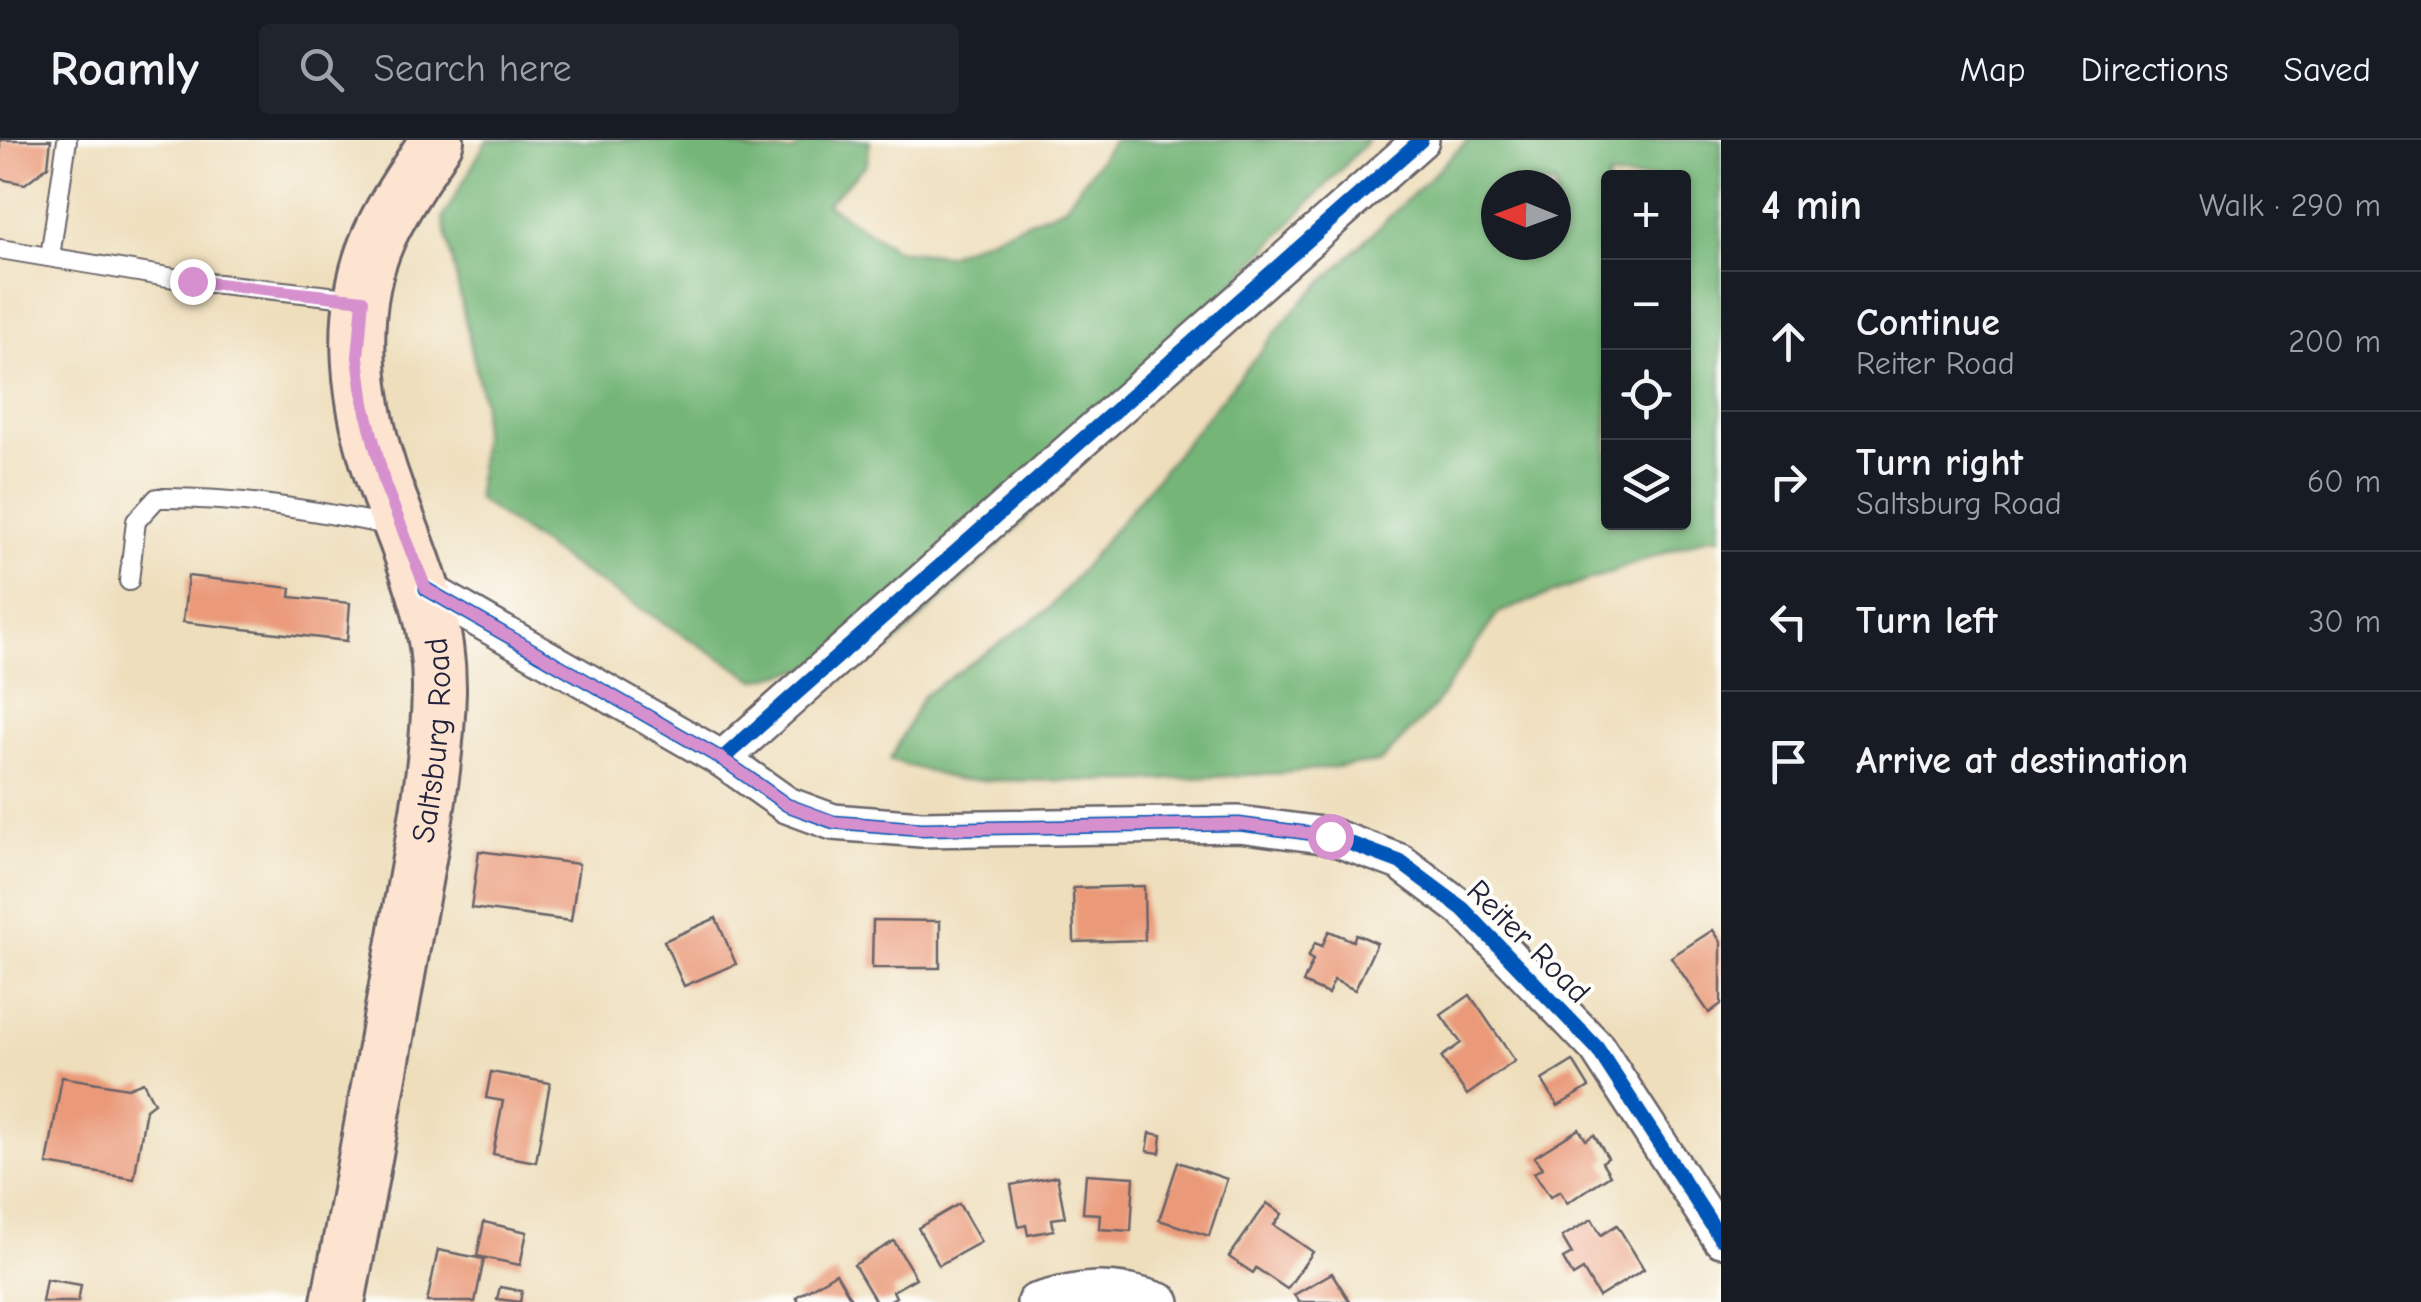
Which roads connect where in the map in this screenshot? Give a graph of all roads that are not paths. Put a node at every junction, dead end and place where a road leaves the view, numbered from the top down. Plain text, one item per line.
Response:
1 (66, 140) edge
2 (438, 140) edge
3 (1421, 140) edge
4 (0, 248) edge
5 (50, 257) junction
6 (363, 300) junction
7 (402, 528) junction
8 (128, 581) dead end
9 (426, 589) junction
10 (722, 759) junction
11 (1721, 1238) edge
12 (338, 1302) edge
13 (1035, 1302) edge
14 (1162, 1302) edge

1 - 5 lane
2 - 6 main road, Saltsburg Road
3 - 10 street
4 - 5 lane
5 - 6 lane
6 - 7 main road, Saltsburg Road
7 - 8 lane
7 - 9 main road, Saltsburg Road
9 - 10 street, Reiter Road
9 - 12 main road, Saltsburg Road
10 - 11 street, Reiter Road
13 - 14 street

